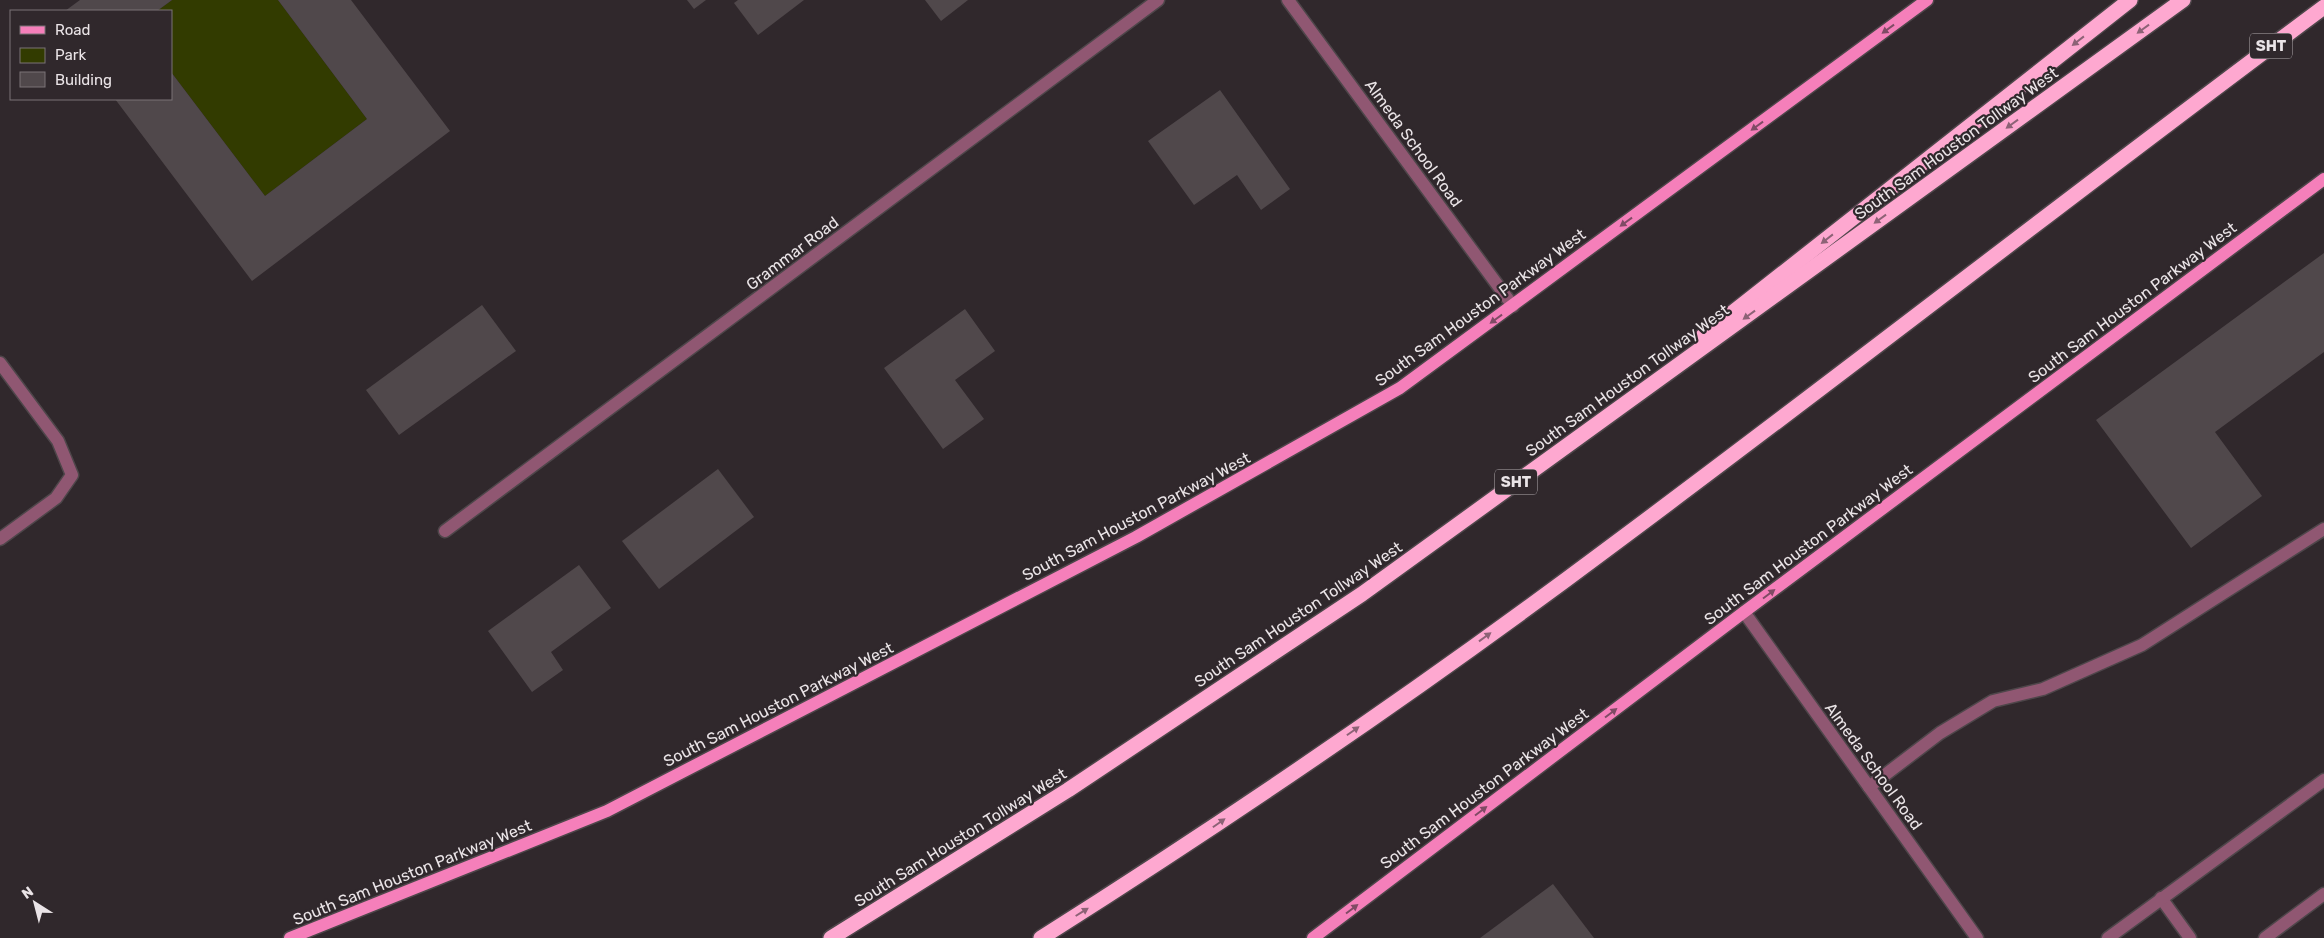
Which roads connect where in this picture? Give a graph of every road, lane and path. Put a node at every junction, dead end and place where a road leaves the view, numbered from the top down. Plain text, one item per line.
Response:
1 (1158, 0) edge
2 (1288, 0) edge
3 (1927, 0) edge
4 (2130, 0) edge
5 (2183, 0) edge
6 (2324, 7) edge
7 (2324, 15) edge
8 (2219, 86) junction
9 (2324, 179) edge
10 (1513, 306) junction
11 (0, 363) edge
12 (1537, 466) junction
13 (2324, 529) edge
14 (445, 531) dead end
15 (0, 539) edge
16 (1744, 612) junction
17 (2324, 780) edge
18 (1869, 787) junction
19 (2324, 894) edge
20 (2161, 898) junction
21 (290, 938) edge
22 (832, 938) edge
23 (1041, 938) edge
24 (1313, 938) edge
25 (1977, 938) edge
26 (2108, 938) edge
27 (2190, 938) edge
28 (2265, 938) edge

1 - 14 street, Grammar Road
2 - 10 street, Almeda School Road
3 -> 10 main road, South Sam Houston Parkway West
4 -> 12 highway
5 -> 12 highway, South Sam Houston Tollway West / SHT
6 - 8 highway, SHT
7 - 8 highway
23 -> 8 highway, SHT
16 -> 9 main road, South Sam Houston Parkway West
10 -> 21 main road, South Sam Houston Parkway West
11 - 15 street
12 - 22 highway, South Sam Houston Tollway West / SHT
13 - 18 street
16 - 18 street, Almeda School Road
24 -> 16 main road, South Sam Houston Parkway West
17 - 20 street
18 - 25 street, Almeda School Road
19 - 28 street
20 - 26 street
20 - 27 street

